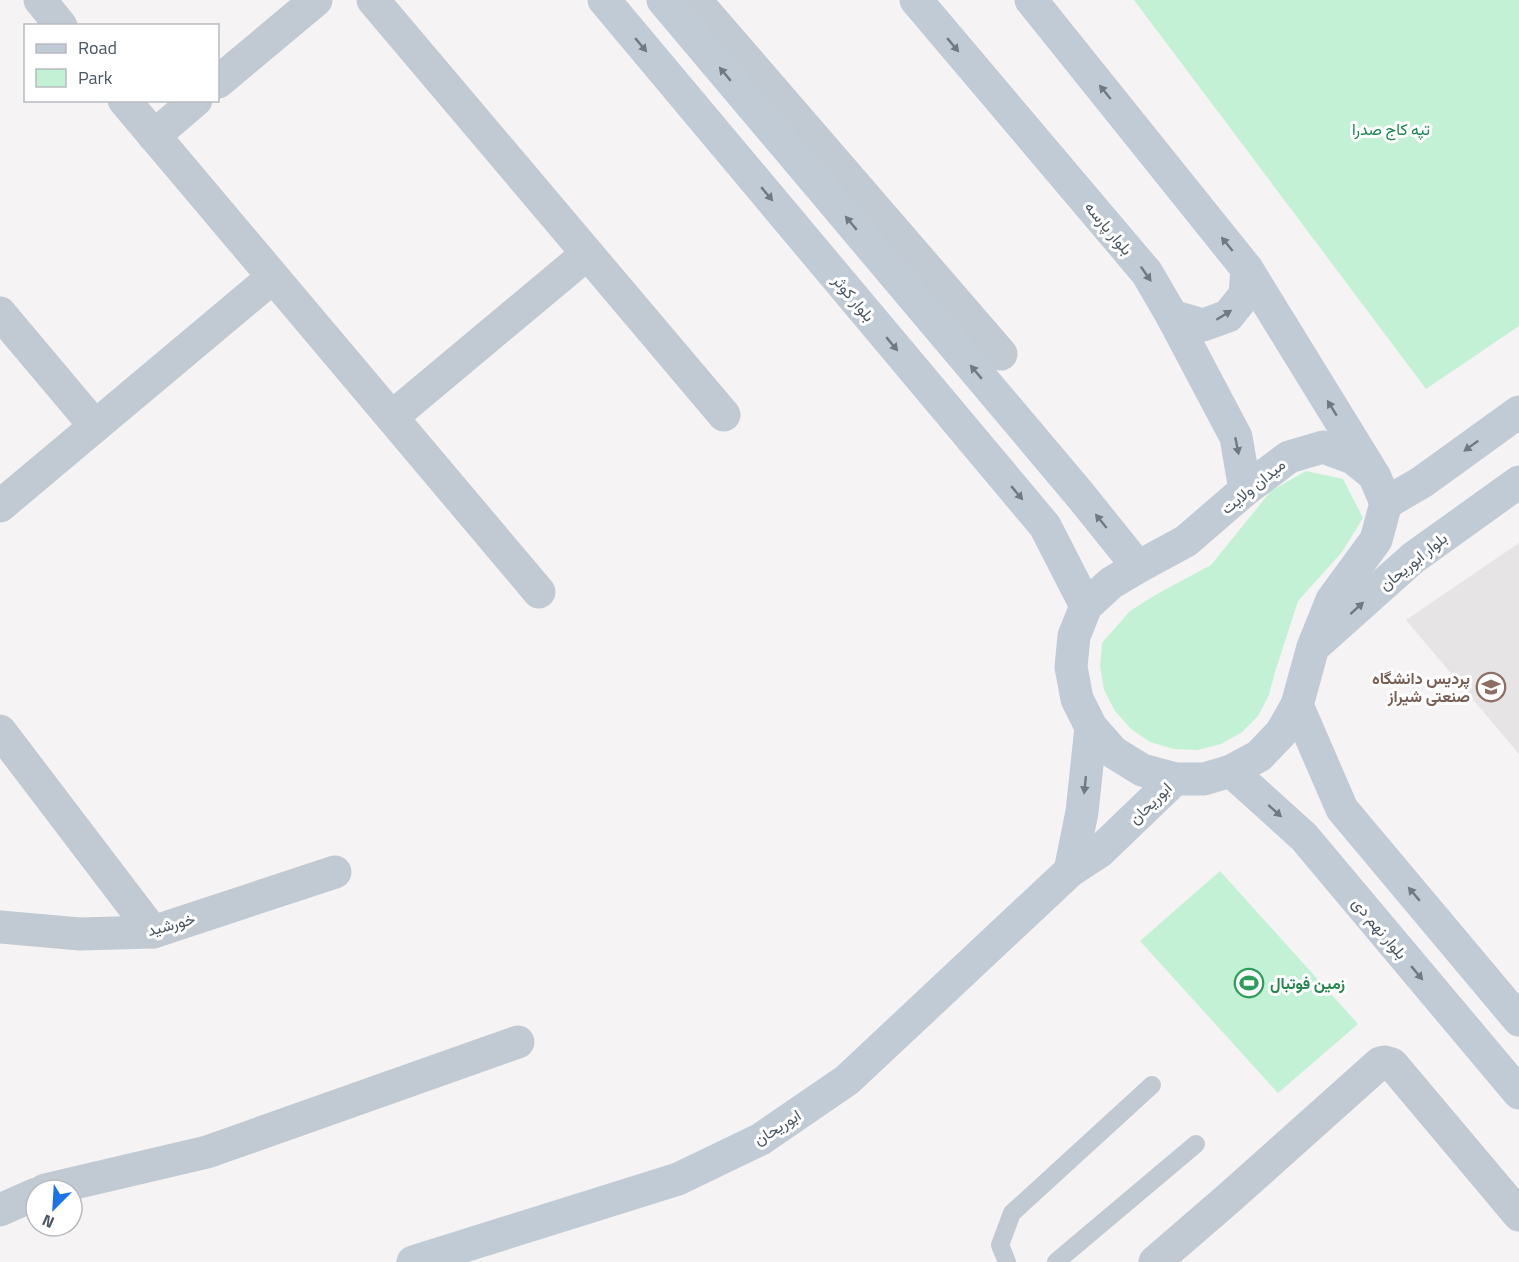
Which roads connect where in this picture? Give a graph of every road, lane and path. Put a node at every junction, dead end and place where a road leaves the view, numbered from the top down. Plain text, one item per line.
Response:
1 (39, 0) edge
2 (316, 0) edge
3 (373, 0) edge
4 (604, 0) edge
5 (663, 0) edge
6 (695, 0) edge
7 (915, 0) edge
8 (1031, 0) edge
9 (59, 24) edge
10 (219, 81) edge
11 (126, 102) edge
12 (194, 102) edge
13 (154, 136) junction
14 (587, 254) junction
15 (1247, 269) junction
16 (273, 277) junction
17 (0, 314) edge
18 (1172, 316) junction
19 (1001, 354) dead end
20 (1519, 412) edge
21 (724, 416) dead end
22 (392, 417) junction
23 (95, 426) junction
24 (1519, 482) edge
25 (1380, 489) junction
26 (1245, 490) junction
27 (0, 506) edge
28 (1138, 567) junction
29 (539, 592) dead end
30 (1086, 606) junction
31 (1313, 647) junction
32 (1297, 705) junction
33 (1091, 727) junction
34 (0, 731) edge
35 (1231, 771) junction
36 (1175, 779) junction
37 (1070, 871) junction
38 (335, 872) dead end
39 (0, 927) edge
40 (153, 932) junction
41 (1519, 1020) edge
42 (518, 1042) dead end
43 (1152, 1085) dead end
44 (1519, 1093) edge
45 (1196, 1144) dead end
46 (84, 1181) edge
47 (24, 1199) edge
48 (0, 1210) edge
49 (1519, 1215) edge
50 (422, 1261) edge
51 (1007, 1262) edge
52 (1056, 1262) edge
53 (1155, 1262) edge

1 - 9 street
2 - 10 street
3 - 14 street
4 -> 30 main road, بلوار کوثر
28 -> 5 main road
6 - 19 street
7 -> 18 main road, بلوار پارسه
15 -> 8 main road
11 - 13 street
12 - 13 street
13 - 16 street
14 - 21 street
14 - 22 street
18 -> 15 main road
25 -> 15 main road
16 - 22 street
16 - 23 street
17 - 23 street
18 -> 26 main road, بلوار پارسه
20 -> 25 main road
22 - 29 street
23 - 27 street
31 -> 24 main road, بلوار ابوریحان
25 - 26 main road, میدان ولایت
25 - 31 main road, میدان ولایت
26 - 28 main road, میدان ولایت
28 - 30 main road, میدان ولایت
30 - 33 main road, میدان ولایت
31 - 32 main road, میدان ولایت
32 - 35 main road, میدان ولایت
41 -> 32 main road
33 - 36 main road, میدان ولایت
33 -> 37 main road
34 - 40 street
35 - 36 main road, میدان ولایت
35 -> 44 main road, بلوار نهم دی
36 - 37 main road, ابوریحان
37 - 50 main road, ابوریحان
38 - 40 street, خورشید
39 - 40 street, خورشید
42 - 46 street
43 - 51 lane
45 - 52 lane
47 - 48 street
49 - 53 street

